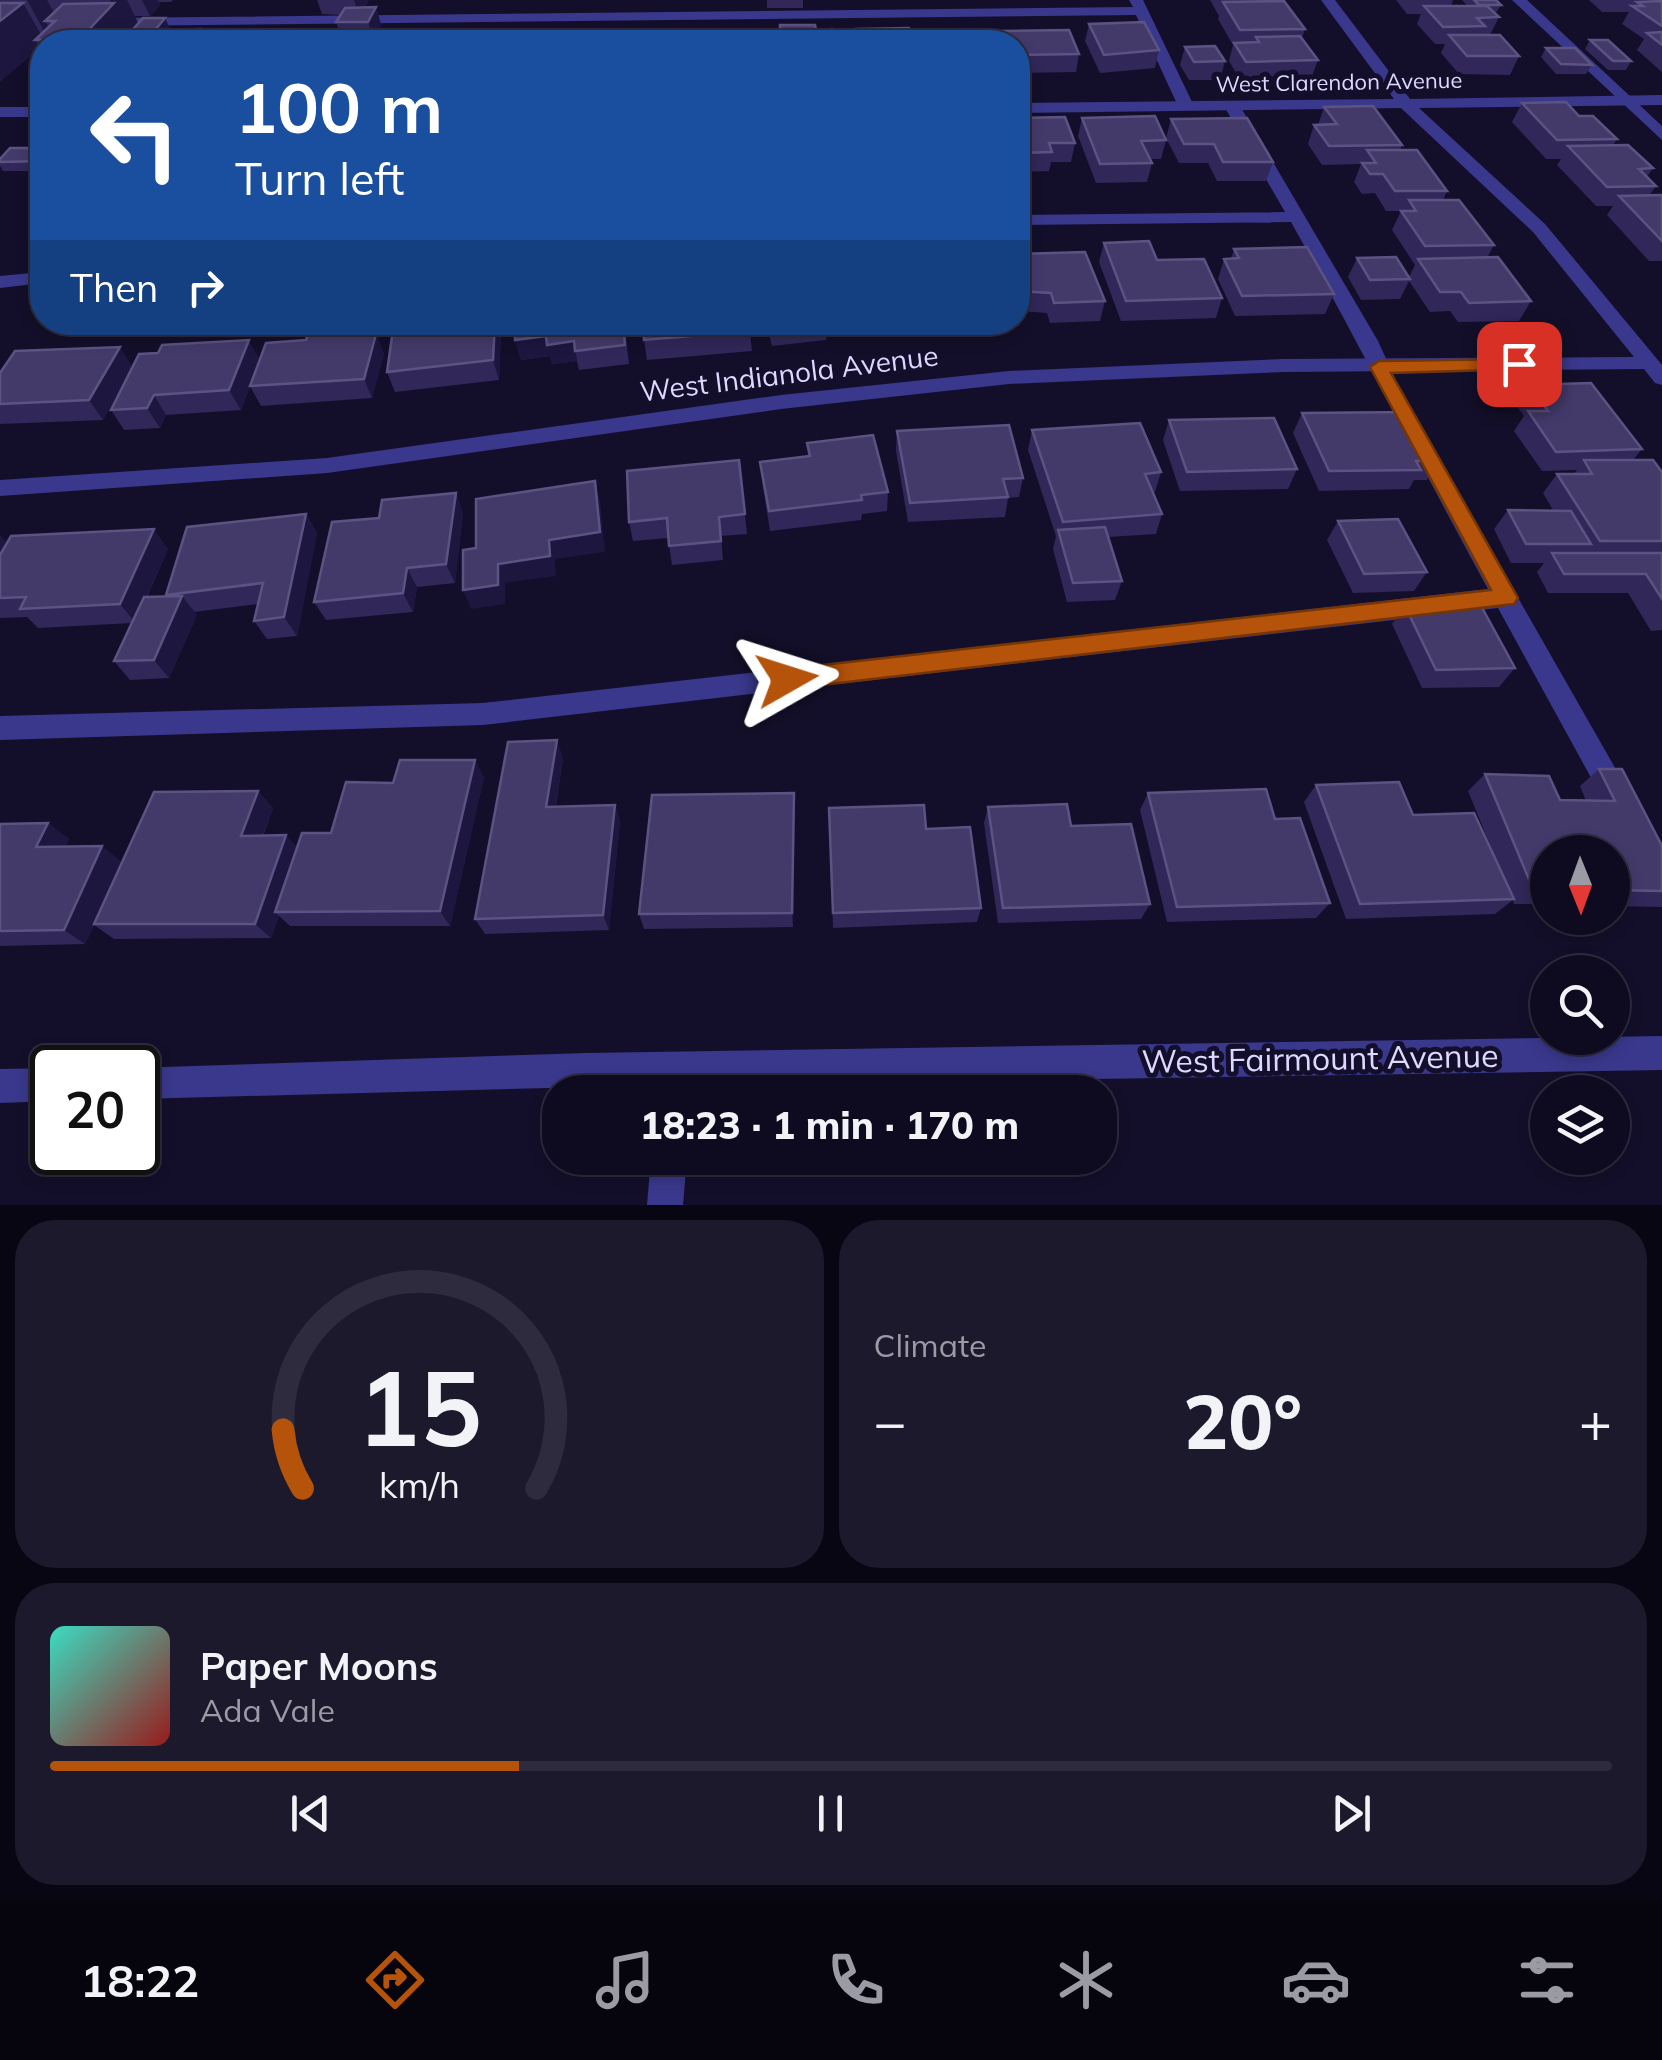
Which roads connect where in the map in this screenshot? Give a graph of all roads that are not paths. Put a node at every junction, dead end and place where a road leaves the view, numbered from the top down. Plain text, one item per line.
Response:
1 (1328, 0) edge
2 (1520, 0) edge
3 (1138, 6) edge
4 (98, 22) edge
5 (1662, 100) edge
6 (1626, 101) junction
7 (1406, 104) junction
8 (1186, 106) junction
9 (1232, 106) junction
10 (1030, 108) edge
11 (0, 112) edge
12 (30, 112) edge
13 (1662, 135) edge
14 (1298, 217) junction
15 (1030, 220) edge
16 (30, 279) edge
17 (0, 282) edge
18 (1379, 367) junction
19 (1656, 370) edge
20 (0, 488) edge
21 (1506, 598) junction
22 (0, 728) edge
23 (1625, 812) edge
24 (1662, 1053) edge
25 (859, 1075) edge
26 (542, 1080) edge
27 (160, 1082) edge
28 (30, 1085) edge
29 (0, 1086) edge
30 (668, 1175) edge
31 (665, 1205) edge

1 - 7 street
2 - 6 street
3 - 4 street
3 - 8 street
5 - 6 street, West Clarendon Avenue
6 - 7 street, West Clarendon Avenue
6 - 13 street
7 - 9 street, West Clarendon Avenue
7 - 19 street
8 - 9 street, West Clarendon Avenue
8 - 10 street, West Clarendon Avenue
9 - 14 street
11 - 12 street
14 - 15 street
14 - 18 street
16 - 17 street
18 - 19 street, West Indianola Avenue
18 - 20 street, West Indianola Avenue
18 - 21 street
21 - 22 street
21 - 23 street
24 - 25 street, West Fairmount Avenue
26 - 27 street, West Fairmount Avenue
28 - 29 street
30 - 31 street

